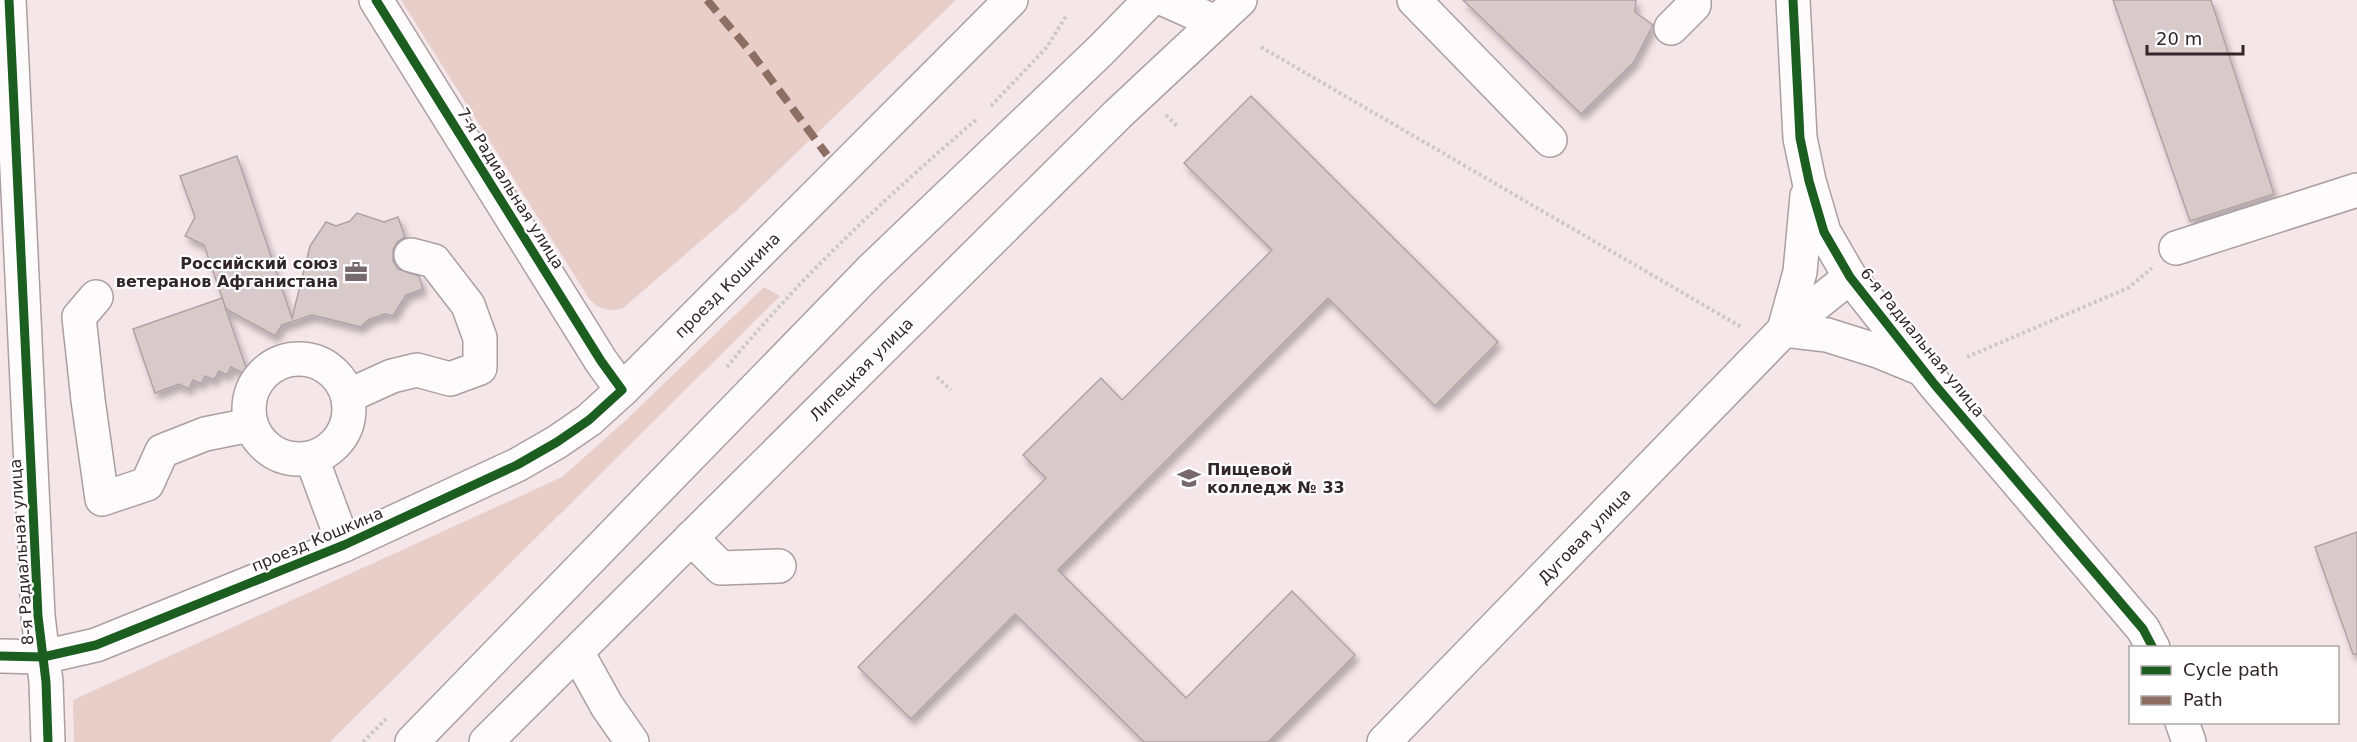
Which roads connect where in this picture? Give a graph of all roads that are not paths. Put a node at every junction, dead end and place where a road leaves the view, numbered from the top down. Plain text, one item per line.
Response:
1 (9, 0) edge
2 (376, 0) edge
3 (1011, 0) edge
4 (1150, 0) edge
5 (1166, 0) edge
6 (1239, 0) edge
7 (1414, 0) edge
8 (1694, 0) edge
9 (1793, 0) edge
10 (1215, 22) junction
11 (1671, 28) dead end
12 (1550, 140) dead end
13 (1809, 181) junction
14 (2357, 190) edge
15 (2176, 248) road end
16 (411, 255) dead end
17 (1850, 277) junction
18 (96, 297) dead end
19 (1784, 330) junction
20 (1924, 370) junction
21 (622, 390) junction
22 (348, 396) junction
23 (250, 425) junction
24 (312, 459) junction
25 (692, 537) junction
26 (344, 545) junction
27 (779, 566) dead end
28 (2151, 646) edge
29 (577, 651) junction
30 (0, 656) edge
31 (43, 657) junction
32 (2182, 724) edge
33 (48, 742) edge
34 (412, 742) edge
35 (486, 742) edge
36 (632, 742) edge
37 (1384, 742) edge
38 (2189, 742) edge

1 - 31 street, 8-я Радиальная улица
2 - 21 street, 7-я Радиальная улица
3 - 21 street, проезд Кошкина
4 - 34 street
5 - 10 street
6 - 10 street, Липецкая улица
7 - 12 street
8 - 11 street
9 - 13 street, 6-я Радиальная улица
10 - 25 street, Липецкая улица
13 - 17 street, 6-я Радиальная улица
13 - 19 street, Дуговая улица
14 - 15 street
16 - 22 street
17 - 19 street, Дуговая улица
17 - 20 street, 6-я Радиальная улица
18 - 23 street
19 - 20 street
19 - 37 street, Дуговая улица
20 - 28 street, 6-я Радиальная улица
21 - 26 street, проезд Кошкина
22 - 23 street
22 - 24 street
23 - 24 street
24 - 26 street
25 - 27 street
25 - 29 street, Липецкая улица
26 - 31 street, проезд Кошкина
29 - 35 street, Липецкая улица
29 - 36 street
30 - 31 street, проезд Кошкина
31 - 33 street, 8-я Радиальная улица
32 - 38 street

